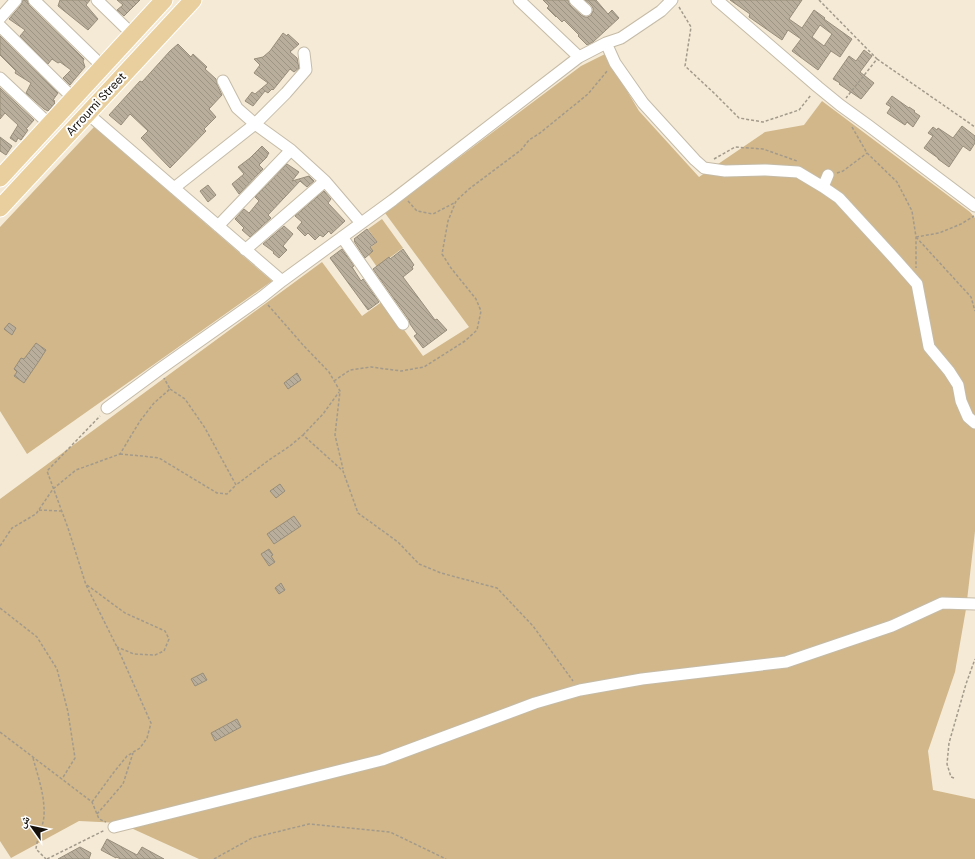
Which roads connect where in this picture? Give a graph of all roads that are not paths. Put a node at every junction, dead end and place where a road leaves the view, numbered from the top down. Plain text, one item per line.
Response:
1 (16, 0) edge
2 (34, 0) edge
3 (97, 0) edge
4 (193, 0) edge
5 (519, 0) edge
6 (575, 0) edge
7 (717, 0) edge
8 (162, 1) edge
9 (675, 3) edge
10 (586, 10) dead end
11 (0, 18) edge
12 (0, 26) edge
13 (132, 34) junction
14 (606, 43) junction
15 (304, 53) dead end
16 (579, 57) junction
17 (102, 66) junction
18 (0, 78) edge
19 (223, 81) dead end
20 (73, 98) junction
21 (87, 113) junction
22 (49, 124) junction
23 (255, 124) junction
24 (291, 150) junction
25 (828, 175) road end
26 (0, 178) edge
27 (325, 181) junction
28 (823, 187) junction
29 (174, 188) junction
30 (975, 206) edge
31 (0, 208) edge
32 (361, 223) junction
33 (218, 226) junction
34 (342, 237) junction
35 (246, 250) junction
36 (282, 281) junction
37 (403, 324) dead end
38 (107, 408) road end
39 (975, 423) edge
40 (975, 604) edge
41 (114, 827) road end

1 - 11 street
2 - 17 street
3 - 13 street
4 - 21 main road, Arroumi Street
5 - 16 street
6 - 10 street
7 - 30 street
8 - 13 main road, Arroumi Street
9 - 14 street
12 - 20 street
13 - 17 main road, Arroumi Street
14 - 16 street
14 - 28 street
15 - 23 street
16 - 32 street
17 - 20 main road, Arroumi Street
18 - 22 street
19 - 23 street
20 - 22 main road, Arroumi Street
21 - 29 street
21 - 31 main road, Arroumi Street
22 - 26 main road, Arroumi Street
23 - 24 street
23 - 29 street
24 - 27 street
24 - 33 street
25 - 28 street
27 - 32 street
27 - 35 street
28 - 39 street
29 - 33 street
32 - 34 street
33 - 35 street
34 - 36 street
34 - 37 street
35 - 36 street
36 - 38 street
40 - 41 street

